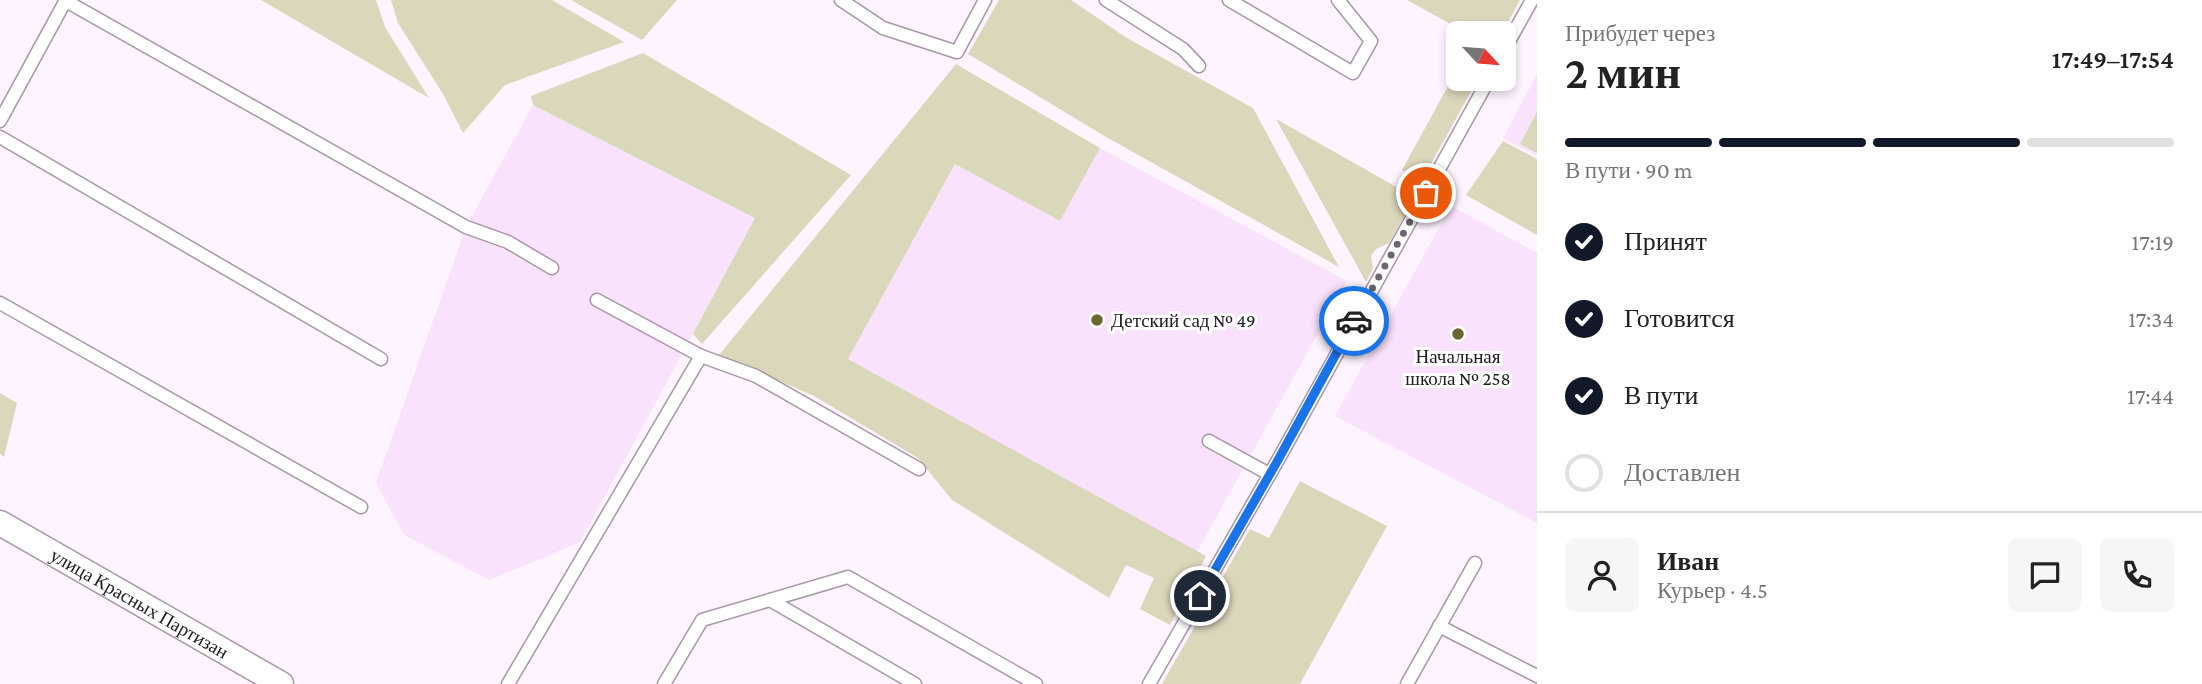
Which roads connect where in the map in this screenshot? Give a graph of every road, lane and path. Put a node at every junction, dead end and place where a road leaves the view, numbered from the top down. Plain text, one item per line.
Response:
1 (841, 0) edge
2 (985, 0) edge
3 (1105, 0) edge
4 (1229, 0) edge
5 (1338, 0) edge
6 (1532, 0) edge
7 (66, 1) edge
8 (1516, 29) edge
9 (1199, 66) dead end
10 (1482, 91) edge
11 (0, 121) edge
12 (0, 137) edge
13 (552, 268) dead end
14 (597, 300) dead end
15 (0, 303) edge
16 (701, 356) junction
17 (382, 359) dead end
18 (1209, 441) dead end
19 (919, 468) dead end
20 (1269, 474) junction
21 (361, 507) dead end
22 (0, 523) edge
23 (1475, 564) dead end
24 (770, 600) junction
25 (1440, 626) junction
26 (1537, 676) edge
27 (281, 684) edge
28 (508, 684) edge
29 (664, 684) edge
30 (915, 684) edge
31 (1036, 684) edge
32 (1149, 684) edge
33 (1406, 684) edge

1 - 2 lane
3 - 9 lane
4 - 5 lane
6 - 8 lane
7 - 11 lane
7 - 13 lane
10 - 20 lane
12 - 17 lane
14 - 16 lane
15 - 21 lane
16 - 19 lane
16 - 28 lane
18 - 20 lane
20 - 32 lane
22 - 27 street, улица Красных Партизан
23 - 25 lane
24 - 29 lane
24 - 30 lane
24 - 31 lane
25 - 26 lane
25 - 33 lane

